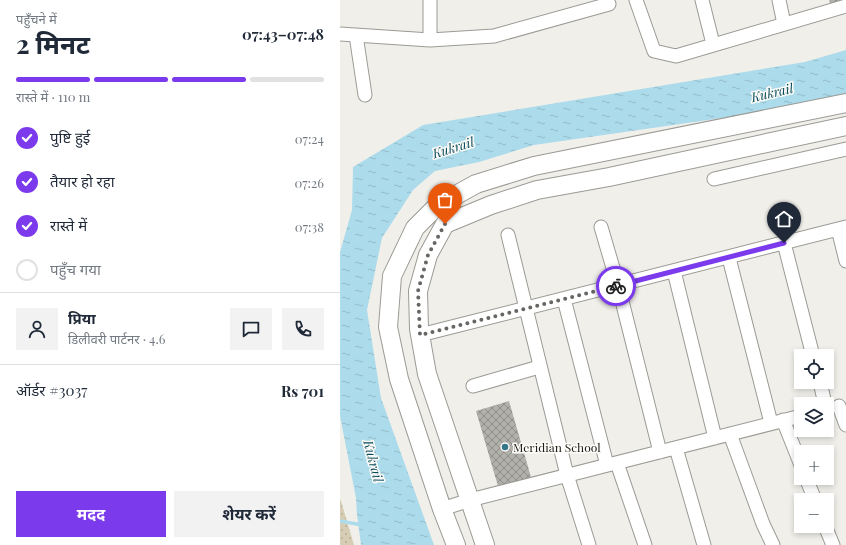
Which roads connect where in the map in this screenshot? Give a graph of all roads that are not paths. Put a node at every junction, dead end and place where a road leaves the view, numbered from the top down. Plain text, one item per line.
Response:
1 (430, 0) edge
2 (636, 0) edge
3 (702, 0) edge
4 (779, 0) edge
5 (609, 4) dead end
6 (846, 6) edge
7 (784, 24) junction
8 (340, 34) edge
9 (356, 35) junction
10 (430, 40) junction
11 (713, 44) junction
12 (365, 95) dead end
13 (846, 103) edge
14 (846, 126) edge
15 (846, 149) edge
16 (714, 179) dead end
17 (601, 226) dead end
18 (842, 228) edge
19 (508, 235) dead end
20 (784, 243) junction
21 (729, 258) junction
22 (846, 261) edge
23 (674, 272) junction
24 (618, 285) junction
25 (564, 299) junction
26 (524, 309) junction
27 (420, 335) junction
28 (811, 349) edge
29 (539, 367) junction
30 (473, 386) dead end
31 (837, 407) edge
32 (794, 418) edge
33 (777, 422) junction
34 (846, 425) edge
35 (730, 434) junction
36 (715, 438) junction
37 (676, 448) junction
38 (660, 452) junction
39 (794, 453) edge
40 (612, 464) junction
41 (567, 476) junction
42 (470, 500) junction
43 (442, 509) junction
44 (828, 533) edge
45 (770, 544) edge
46 (456, 545) edge
47 (485, 545) edge
48 (589, 545) edge
49 (645, 545) edge
50 (704, 545) edge
51 (832, 545) edge

1 - 10 street
2 - 11 street
3 - 11 street
4 - 7 street
5 - 10 street
6 - 7 street
7 - 11 street
8 - 9 street
9 - 10 street
9 - 12 street
13 - 43 street
14 - 27 street
15 - 16 street
17 - 24 street
18 - 20 street
18 - 22 street
19 - 26 street
20 - 21 street
20 - 28 street
21 - 23 street
21 - 33 street
23 - 24 street
23 - 36 street
24 - 25 street
24 - 38 street
25 - 26 street
25 - 40 street
26 - 27 street
26 - 29 street
27 - 42 street
29 - 30 street
29 - 41 street
31 - 34 street
32 - 33 street
33 - 35 street
33 - 39 street
35 - 36 street
35 - 45 street
36 - 37 street
37 - 38 street
37 - 50 street
38 - 40 street
40 - 41 street
40 - 49 street
41 - 42 street
41 - 48 street
42 - 43 street
42 - 47 street
43 - 46 street
44 - 51 street

